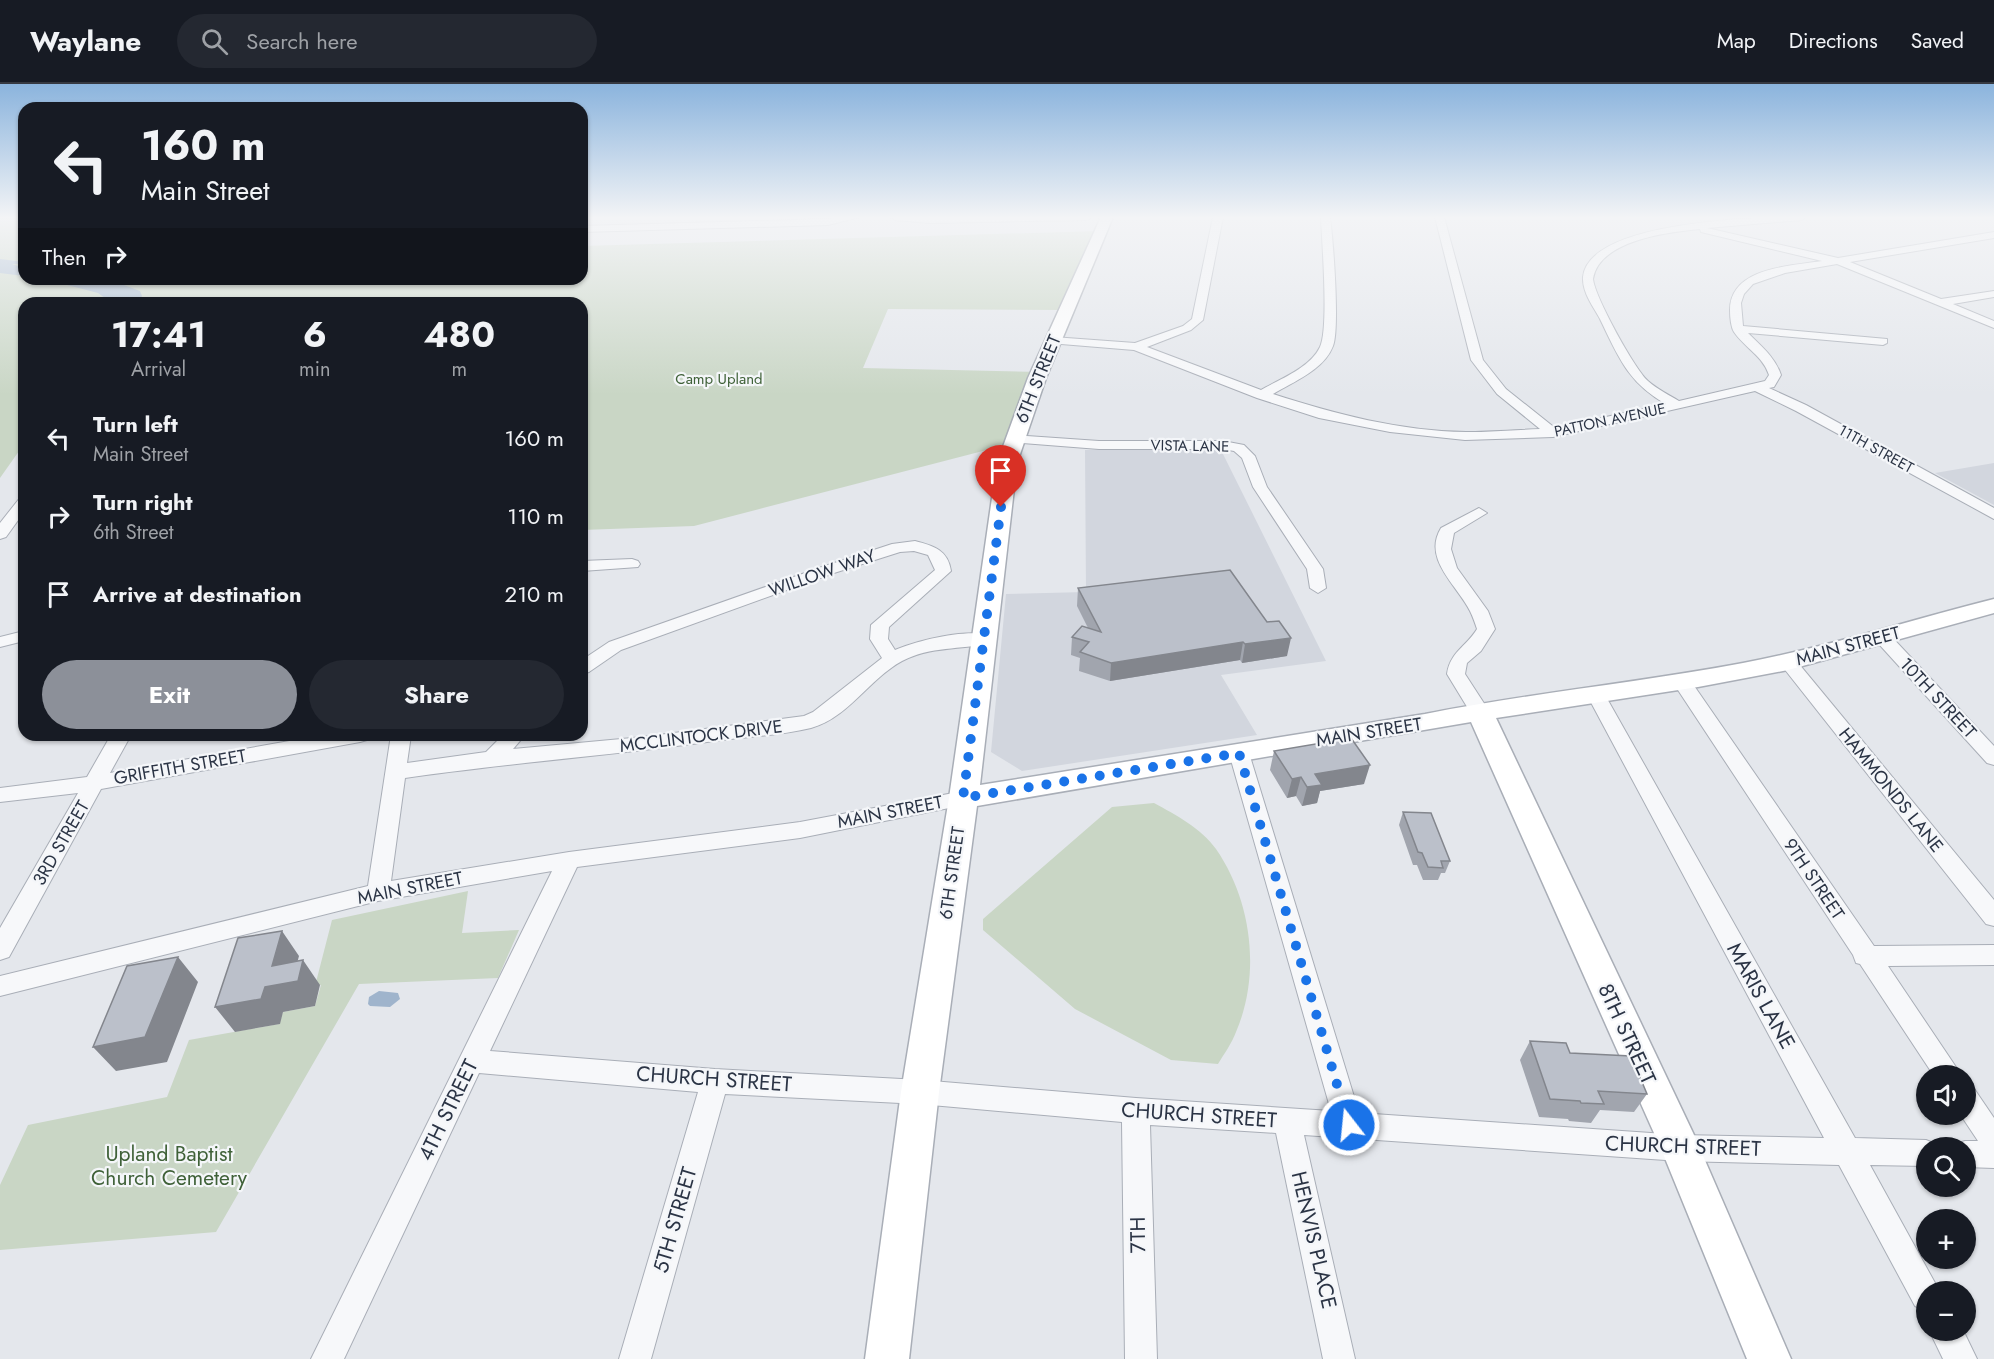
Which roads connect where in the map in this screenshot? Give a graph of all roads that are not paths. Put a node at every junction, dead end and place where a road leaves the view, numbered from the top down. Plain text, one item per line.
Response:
1 (1078, 276) edge
2 (1206, 276) edge
3 (1328, 276) edge
4 (1455, 276) edge
5 (1589, 276) edge
6 (1760, 276) edge
7 (1876, 276) edge
8 (1994, 294) edge
9 (1940, 303) junction
10 (1994, 325) edge
11 (1738, 329) junction
12 (1053, 341) junction
13 (1883, 341) dead end
14 (1136, 347) junction
15 (1756, 387) junction
16 (1262, 395) junction
17 (1678, 405) junction
18 (1553, 433) junction
19 (1014, 439) junction
20 (18, 510) edge
21 (1479, 513) dead end
22 (1994, 514) edge
23 (0, 534) edge
24 (632, 564) dead end
25 (588, 566) edge
26 (1318, 588) dead end
27 (1994, 606) edge
28 (18, 638) edge
29 (1883, 638) junction
30 (984, 639) junction
31 (0, 642) edge
32 (892, 659) junction
33 (1788, 663) junction
34 (588, 664) edge
35 (1681, 681) junction
36 (1596, 695) junction
37 (1479, 711) junction
38 (118, 741) edge
39 (327, 741) edge
40 (400, 741) edge
41 (509, 741) edge
42 (1239, 753) junction
43 (492, 758) junction
44 (1994, 758) edge
45 (395, 772) junction
46 (96, 783) junction
47 (0, 795) edge
48 (963, 798) junction
49 (568, 860) junction
50 (378, 892) junction
51 (1994, 917) edge
52 (0, 950) edge
53 (1994, 955) edge
54 (1865, 956) junction
55 (0, 986) edge
56 (472, 1060) junction
57 (1941, 1065) edge
58 (715, 1081) junction
59 (920, 1092) junction
60 (1136, 1111) junction
61 (1976, 1115) edge
62 (1287, 1121) junction
63 (1349, 1125) junction
64 (1994, 1141) edge
65 (1680, 1148) junction
66 (1846, 1150) junction
67 (1916, 1153) edge
68 (1976, 1154) edge
69 (1994, 1155) edge
70 (1918, 1281) edge
71 (1951, 1341) edge
72 (327, 1359) edge
73 (635, 1359) edge
74 (887, 1359) edge
75 (1141, 1359) edge
76 (1339, 1359) edge
77 (1769, 1359) edge
78 (1961, 1359) edge

1 - 12 street, 6TH STREET
2 - 14 street
3 - 16 street
4 - 18 street
5 - 17 street
6 - 11 street
7 - 9 street
8 - 9 street
9 - 10 street
11 - 13 street
11 - 15 street
12 - 14 street, PATTON AVENUE
12 - 19 street, 6TH STREET
14 - 16 street, PATTON AVENUE
15 - 17 street, PATTON AVENUE
15 - 22 street, 11TH STREET
16 - 18 street, PATTON AVENUE
17 - 18 street, PATTON AVENUE
19 - 26 street, VISTA LANE
19 - 30 street, 6TH STREET
20 - 23 street
21 - 37 street
24 - 25 street
27 - 29 street, MAIN STREET
28 - 31 street
29 - 33 street, MAIN STREET
29 - 44 street, 10TH STREET
30 - 32 street, MCCLINTOCK DRIVE
30 - 48 street, 6TH STREET
32 - 34 street, WILLOW WAY
32 - 43 street, MCCLINTOCK DRIVE
33 - 35 street, MAIN STREET
33 - 51 street, HAMMONDS LANE
35 - 36 street, MAIN STREET
35 - 54 street, 9TH STREET
36 - 37 street, MAIN STREET
36 - 66 street, MARIS LANE
37 - 42 street, MAIN STREET
37 - 65 street, 8TH STREET
38 - 46 street, 3RD STREET
39 - 46 street, GRIFFITH STREET
40 - 45 street
41 - 43 street
42 - 48 street, MAIN STREET
42 - 63 street
43 - 45 street, MCCLINTOCK DRIVE
45 - 50 street
46 - 47 street, GRIFFITH STREET
46 - 52 street, 3RD STREET
48 - 49 street, MAIN STREET
48 - 59 street, 6TH STREET
49 - 50 street, MAIN STREET
49 - 56 street, 4TH STREET
50 - 55 street, MAIN STREET
53 - 54 street
54 - 57 street, 9TH STREET
56 - 58 street, CHURCH STREET
56 - 72 street, 4TH STREET
58 - 59 street, CHURCH STREET
58 - 73 street, 5TH STREET
59 - 60 street, CHURCH STREET
59 - 74 street, 6TH STREET
60 - 62 street, CHURCH STREET
60 - 75 street, 7TH
61 - 64 street
62 - 63 street, CHURCH STREET
62 - 76 street, HENVIS PLACE
63 - 65 street, CHURCH STREET
65 - 66 street, CHURCH STREET
65 - 77 street, 8TH STREET
66 - 67 street, CHURCH STREET
66 - 70 street, MARIS LANE
68 - 69 street
71 - 78 street

